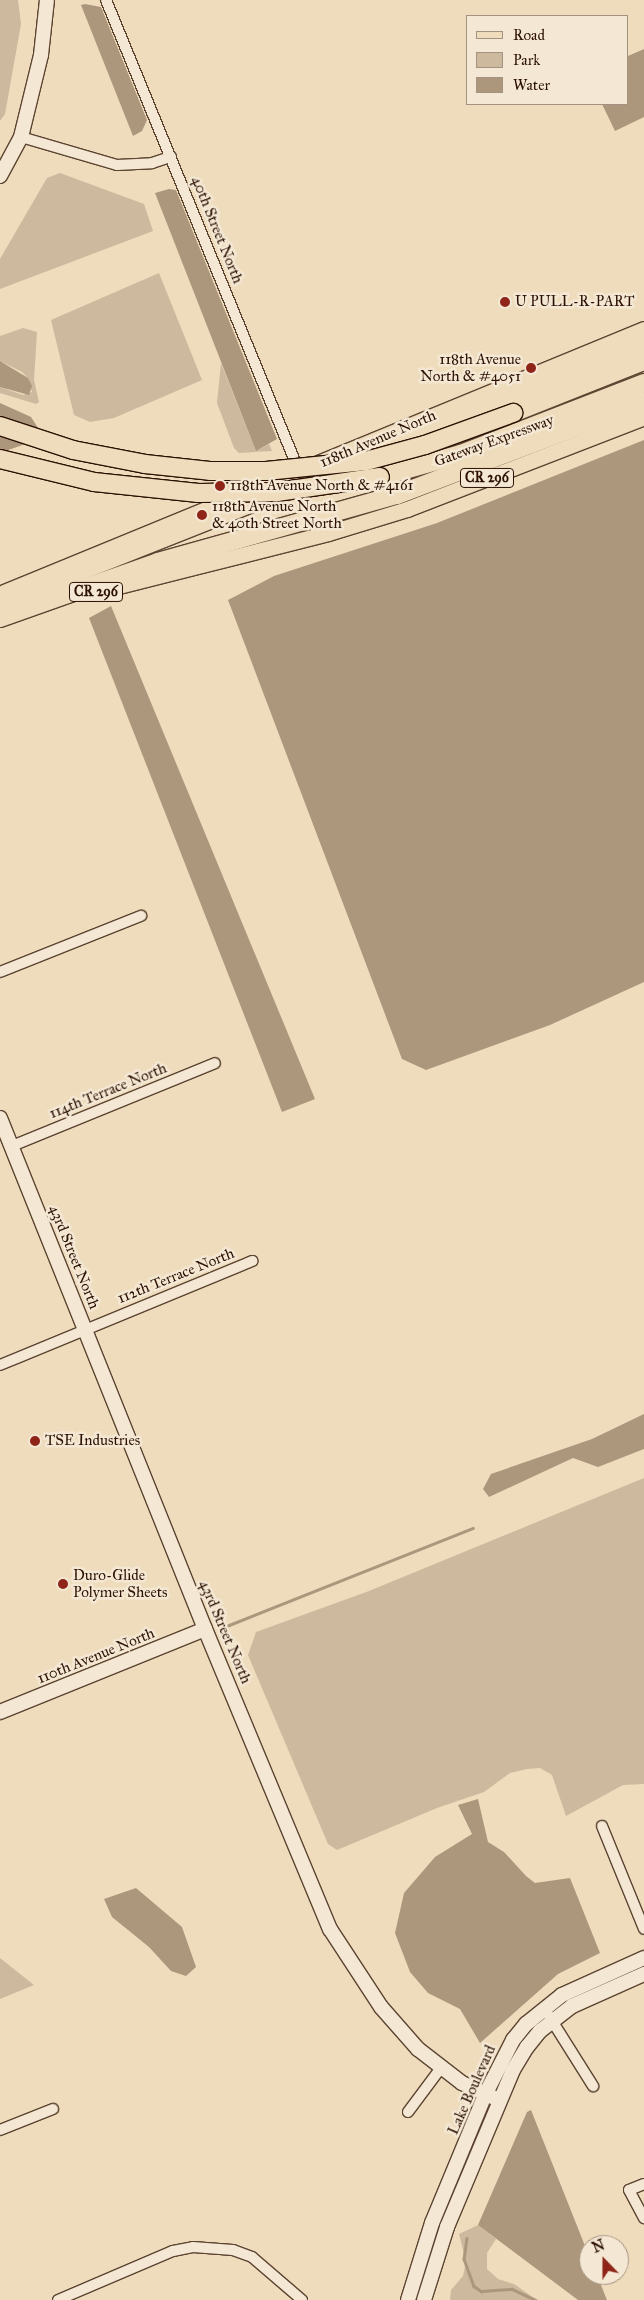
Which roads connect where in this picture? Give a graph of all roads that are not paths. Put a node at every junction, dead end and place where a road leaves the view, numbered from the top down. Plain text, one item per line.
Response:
1 (47, 0) edge
2 (106, 0) edge
3 (21, 137) junction
4 (171, 157) junction
5 (0, 176) edge
6 (644, 329) edge
7 (644, 346) edge
8 (644, 361) edge
9 (644, 384) edge
10 (644, 401) edge
11 (644, 417) edge
12 (0, 426) edge
13 (0, 459) edge
14 (300, 472) junction
15 (0, 594) edge
16 (0, 603) edge
17 (0, 618) edge
18 (0, 625) edge
19 (141, 916) dead end
20 (0, 972) edge
21 (215, 1063) dead end
22 (0, 1118) edge
23 (12, 1146) junction
24 (252, 1261) dead end
25 (85, 1330) junction
26 (0, 1365) edge
27 (205, 1629) junction
28 (0, 1712) edge
29 (602, 1826) dead end
30 (644, 1929) edge
31 (644, 1958) edge
32 (644, 1974) edge
33 (548, 2014) junction
34 (440, 2069) junction
35 (593, 2086) dead end
36 (485, 2095) junction
37 (499, 2100) junction
38 (53, 2108) dead end
39 (408, 2112) dead end
40 (0, 2130) edge
41 (644, 2184) edge
42 (644, 2218) edge
43 (58, 2300) edge
44 (302, 2300) edge
45 (408, 2300) edge
46 (424, 2300) edge

1 - 3 street
2 - 4 street, 40th Street North
3 - 4 street
3 - 5 street
4 - 14 street, 40th Street North
6 - 14 main road, 118th Avenue North / CR 296
7 - 16 highway, Gateway Expressway
8 - 12 highway, Gateway Expressway, bridge
9 - 13 highway, Gateway Expressway, bridge
10 - 17 highway, Gateway Expressway
11 - 18 main road, CR 296
14 - 15 main road, 118th Avenue North / CR 296
19 - 20 street
21 - 23 street, 114th Terrace North
22 - 23 street, 43rd Street North
23 - 25 street, 43rd Street North
24 - 25 street, 112th Terrace North
25 - 26 street, 112th Terrace North
25 - 27 street, 43rd Street North
27 - 28 street, 110th Avenue North
27 - 34 street, 43rd Street North
29 - 30 street
31 - 33 street, Lake Boulevard
32 - 33 street, Lake Boulevard
33 - 35 street
33 - 36 street, Lake Boulevard
33 - 37 street, Lake Boulevard
34 - 36 street, 43rd Street North
34 - 39 street
36 - 37 street, 43rd Street North
36 - 45 street, Lake Boulevard
37 - 46 street, Lake Boulevard
38 - 40 street
41 - 42 street
43 - 44 street

